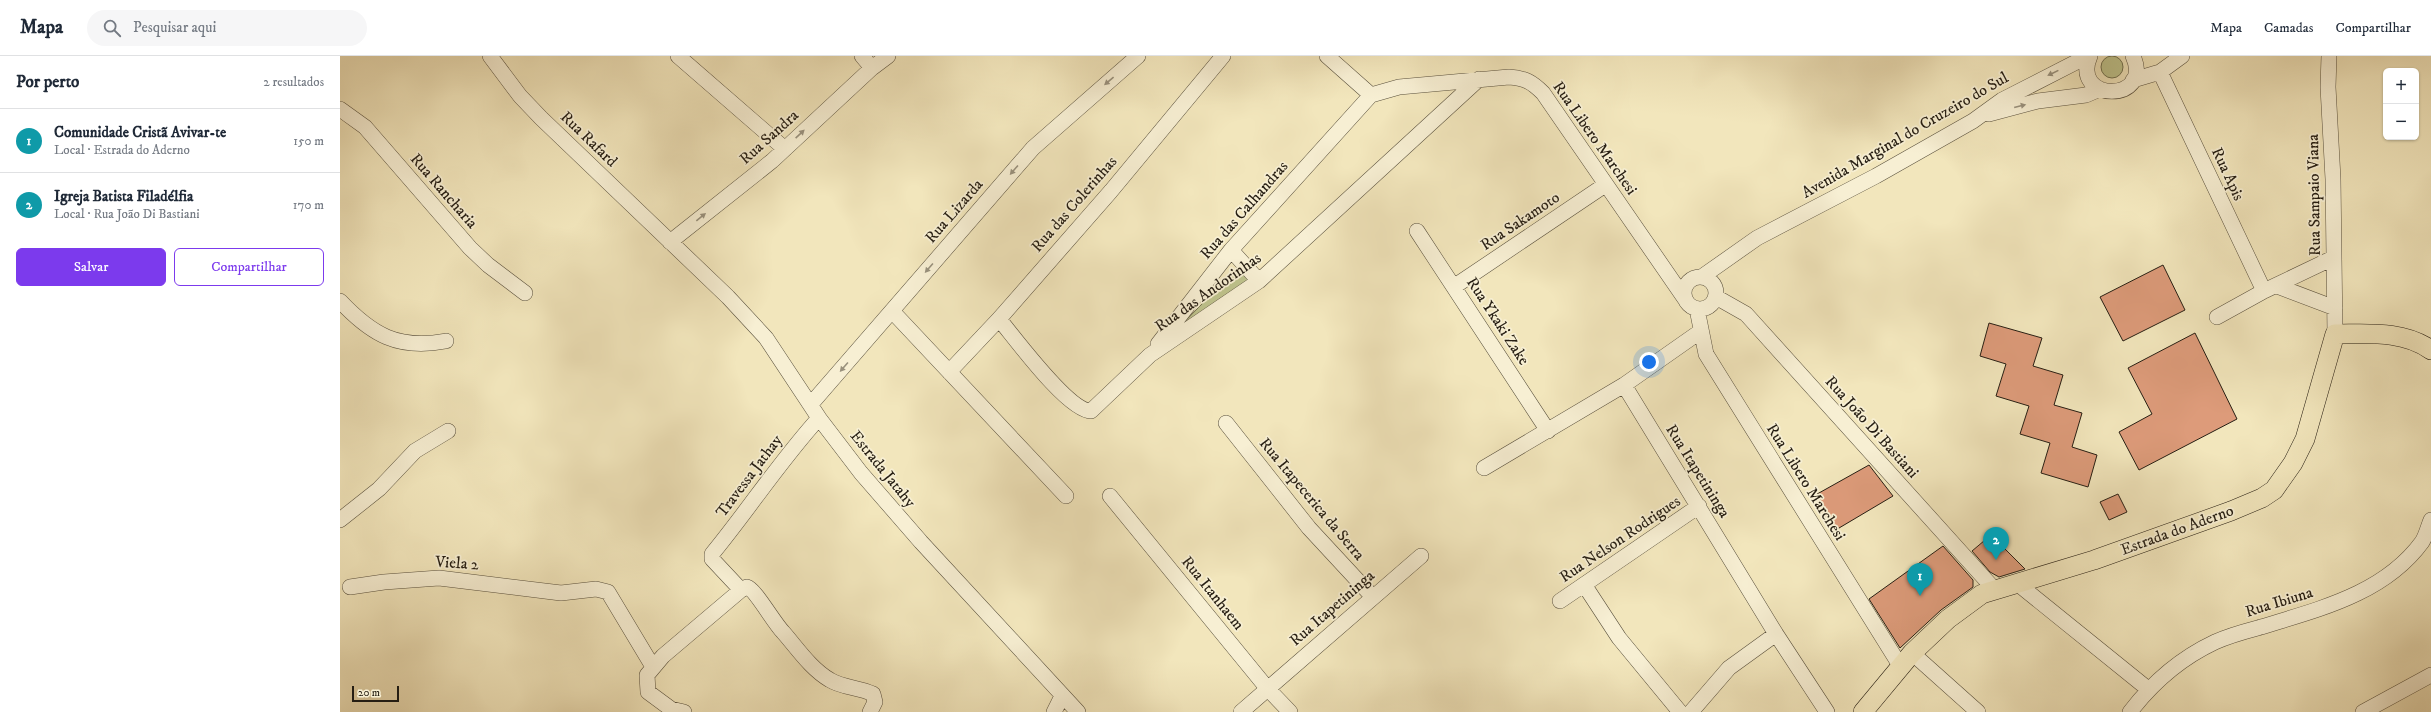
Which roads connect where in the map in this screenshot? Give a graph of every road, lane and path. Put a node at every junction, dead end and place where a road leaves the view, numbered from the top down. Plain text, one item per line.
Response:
1 (490, 56) edge
2 (678, 56) edge
3 (862, 56) edge
4 (888, 56) edge
5 (1138, 56) edge
6 (1223, 56) edge
7 (1327, 56) edge
8 (2089, 56) edge
9 (2133, 56) edge
10 (2182, 56) edge
11 (2329, 56) edge
12 (872, 68) junction
13 (2160, 72) junction
14 (1478, 79) junction
15 (2133, 80) junction
16 (2100, 89) junction
17 (1372, 95) junction
18 (340, 109) edge
19 (1982, 116) junction
20 (785, 148) junction
21 (1605, 186) junction
22 (1417, 231) dead end
23 (670, 242) junction
24 (1231, 250) junction
25 (2333, 258) junction
26 (1703, 276) junction
27 (1259, 281) junction
28 (1455, 286) junction
29 (2270, 288) junction
30 (525, 293) dead end
31 (1716, 297) junction
32 (1685, 299) junction
33 (340, 301) edge
34 (2334, 308) junction
35 (1697, 309) junction
36 (892, 311) junction
37 (2217, 317) dead end
38 (999, 319) junction
39 (1701, 331) junction
40 (2335, 334) junction
41 (446, 341) dead end
42 (2431, 350) edge
43 (1150, 355) junction
44 (949, 372) junction
45 (1624, 385) junction
46 (811, 404) junction
47 (819, 418) junction
48 (1226, 423) dead end
49 (448, 431) dead end
50 (1548, 431) junction
51 (1484, 468) dead end
52 (1066, 496) dead end
53 (1110, 496) dead end
54 (1699, 506) junction
55 (340, 520) edge
56 (2431, 520) edge
57 (1421, 556) dead end
58 (2018, 584) junction
59 (1585, 586) junction
60 (350, 587) dead end
61 (1994, 589) junction
62 (741, 590) junction
63 (1372, 596) junction
64 (1560, 602) dead end
65 (1776, 634) junction
66 (1907, 660) junction
67 (653, 667) junction
68 (2431, 675) edge
69 (1267, 688) junction
70 (2148, 689) junction
71 (1062, 696) junction
72 (678, 711) edge
73 (870, 712) edge
74 (1054, 712) edge
75 (1078, 712) edge
76 (1241, 712) edge
77 (1290, 712) edge
78 (1680, 712) edge
79 (1691, 712) edge
80 (1827, 712) edge
81 (1862, 712) edge
82 (1978, 712) edge
83 (2130, 712) edge
84 (2363, 712) edge

1 - 23 street, Rua Rafard
2 - 20 street
3 - 12 street
4 - 12 street, Rua Sandra
5 -> 36 street, Rua Lizarda
6 - 38 street, Rua das Colerinhas
7 - 17 street
8 - 16 street
8 -> 19 street, Avenida Marginal do Cruzeiro do Sul
9 - 15 street
10 - 13 street
11 - 25 street, Rua Sampaio Viana
20 -> 12 street, Rua Sandra
13 - 15 street
13 - 29 street, Rua Apis
14 - 17 street, Rua Libero Marchesi
14 - 21 street, Rua Libero Marchesi
14 - 27 street, Rua das Andorinhas
15 - 16 street
19 -> 16 street
17 - 24 street, Rua das Calhandras
18 - 30 street, Rua Rancharia
19 - 26 street, Avenida Marginal do Cruzeiro do Sul
23 -> 20 street, Rua Sandra
21 - 28 street, Rua Sakamoto
21 - 32 street, Rua Libero Marchesi
22 - 28 street, Rua Ykaki Zake
23 - 46 street, Estrada Jatahy
24 - 27 street
24 - 43 street, Rua das Calhandras
25 - 29 street
25 - 34 street, Rua Sampaio Viana
26 - 31 street
26 - 32 street
27 - 43 street, Rua das Andorinhas
28 - 50 street, Rua Ykaki Zake
29 - 34 street
29 - 37 street
31 - 35 street
31 - 61 street, Rua João Di Bastiani
32 - 35 street
33 - 41 street
34 - 40 street, Rua Sampaio Viana
35 - 39 street, Rua Libero Marchesi
36 - 44 street
36 -> 46 street, Rua Lizarda
38 - 43 street, Rua das Andorinhas
38 - 44 street, Rua das Colerinhas
39 - 45 street
39 - 66 street, Rua Libero Marchesi
40 - 42 main road
40 - 58 main road, Estrada do Aderno
44 - 52 street
45 - 50 street
45 - 54 street, Rua Itapetininga
46 - 47 street, Estrada Jatahy
47 - 62 street, Travessa Jathay
47 - 71 street, Estrada Jatahy
48 - 63 street, Rua Itapecerica da Serra
49 - 55 street
50 - 51 street
53 - 69 street, Rua Itanhaem
54 - 59 street, Rua Nelson Rodrigues
54 - 65 street, Rua Itapetininga
56 - 70 street, Rua Ibiuna
57 - 63 street, Rua Itapetininga
58 - 61 main road, Estrada do Aderno
58 - 70 street
59 - 64 street, Rua Nelson Rodrigues
59 - 78 street
60 - 67 street, Viela 2
61 - 66 main road, Estrada do Aderno
62 - 67 street
62 - 73 street
63 - 69 street, Rua Itapetininga
65 - 79 street
65 - 80 street, Rua Itapetininga
66 - 81 main road, Estrada do Aderno
66 - 82 street, Rua Libero Marchesi
67 - 72 street
68 - 84 street
69 - 76 street, Rua Itapetininga
69 - 77 street, Rua Itanhaem
70 - 83 street, Rua Ibiuna
71 - 74 street
71 - 75 street, Estrada Jatahy

